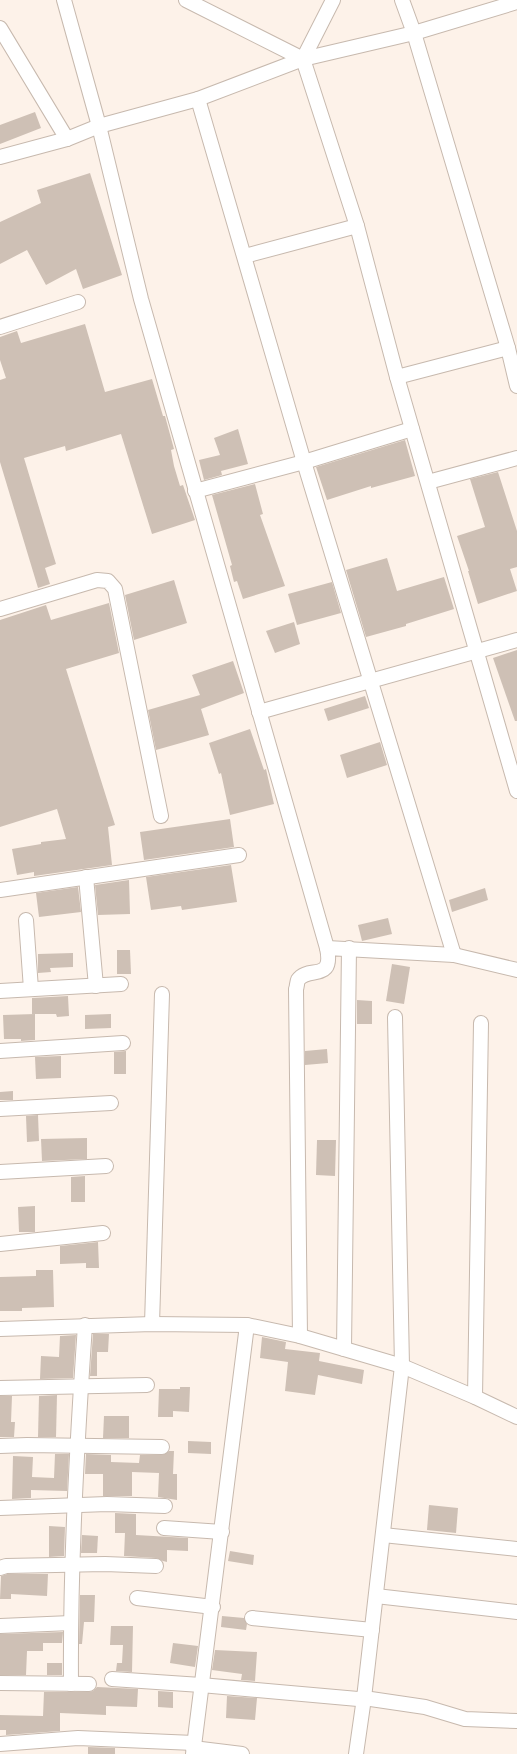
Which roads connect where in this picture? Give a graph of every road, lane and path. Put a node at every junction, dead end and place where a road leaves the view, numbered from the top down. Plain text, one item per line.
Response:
1 (64, 0) edge
2 (186, 0) edge
3 (333, 0) edge
4 (402, 0) edge
5 (517, 2) edge
6 (202, 4) edge
7 (0, 28) edge
8 (414, 33) junction
9 (303, 59) junction
10 (198, 99) junction
11 (99, 126) junction
12 (68, 139) junction
13 (0, 157) edge
14 (357, 226) junction
15 (245, 256) junction
16 (78, 302) dead end
17 (0, 327) edge
18 (508, 348) junction
19 (397, 377) junction
20 (517, 386) edge
21 (412, 429) junction
22 (517, 458) edge
23 (304, 462) junction
24 (428, 482) junction
25 (195, 491) junction
26 (0, 609) edge
27 (517, 640) edge
28 (478, 651) junction
29 (370, 680) junction
30 (259, 712) junction
31 (517, 791) edge
32 (161, 816) dead end
33 (239, 855) dead end
34 (86, 877) junction
35 (0, 890) edge
36 (26, 920) dead end
37 (327, 948) junction
38 (349, 948) junction
39 (454, 955) junction
40 (517, 970) edge
41 (121, 984) dead end
42 (96, 986) junction
43 (31, 989) junction
44 (0, 990) edge
45 (162, 994) dead end
46 (395, 1017) dead end
47 (481, 1023) dead end
48 (123, 1043) dead end
49 (0, 1050) edge
50 (111, 1103) dead end
51 (0, 1109) edge
52 (106, 1166) dead end
53 (0, 1172) edge
54 (103, 1233) dead end
55 (0, 1244) edge
56 (152, 1324) junction
57 (85, 1325) junction
58 (248, 1325) junction
59 (0, 1329) edge
60 (300, 1336) junction
61 (344, 1349) junction
62 (402, 1366) junction
63 (147, 1385) dead end
64 (81, 1387) junction
65 (0, 1388) edge
66 (475, 1397) junction
67 (517, 1417) edge
68 (0, 1446) edge
69 (78, 1446) junction
70 (162, 1447) dead end
71 (76, 1505) junction
72 (165, 1506) dead end
73 (0, 1508) edge
74 (164, 1528) dead end
75 (222, 1532) junction
76 (383, 1535) junction
77 (517, 1549) edge
78 (73, 1565) junction
79 (156, 1566) dead end
80 (0, 1568) edge
81 (376, 1596) junction
82 (137, 1598) dead end
83 (213, 1607) junction
84 (517, 1612) edge
85 (252, 1618) dead end
86 (71, 1623) junction
87 (0, 1626) edge
88 (372, 1630) junction
89 (112, 1679) dead end
90 (0, 1683) edge
91 (71, 1684) junction
92 (89, 1684) dead end
93 (201, 1685) junction
94 (364, 1698) junction
95 (517, 1721) edge
96 (0, 1744) edge
97 (193, 1749) edge
98 (242, 1754) edge
99 (356, 1754) edge

1 - 11 street
2 - 6 street
3 - 9 street
4 - 8 street
5 - 8 street
6 - 9 street
7 - 12 street
8 - 9 street
8 - 18 street
9 - 10 street
9 - 14 street
10 - 11 street
10 - 15 street
11 - 12 street
11 - 25 street
12 - 13 street
14 - 15 street
14 - 19 street
15 - 23 street
16 - 17 street
18 - 19 street
18 - 20 street
19 - 21 street
21 - 23 street
21 - 24 street
22 - 24 street
23 - 25 street
23 - 29 street
24 - 28 street
25 - 30 street
26 - 32 street
27 - 28 street
28 - 29 street
28 - 31 street
29 - 30 street
29 - 39 street
30 - 37 street
33 - 34 street
34 - 35 street
34 - 42 street
36 - 43 street
37 - 38 street
37 - 60 street
38 - 39 street
38 - 61 street
39 - 40 street
41 - 42 street
42 - 43 street
43 - 44 street
45 - 56 street
46 - 62 street
47 - 66 street
48 - 49 street
50 - 51 street
52 - 53 street
54 - 55 street
56 - 57 street
56 - 58 street
57 - 59 street
57 - 64 street
58 - 60 street
58 - 75 street
60 - 61 street
61 - 62 street
62 - 66 street
62 - 76 street
63 - 64 street
64 - 65 street
64 - 69 street
66 - 67 street
68 - 69 street
69 - 70 street
69 - 71 street
71 - 72 street
71 - 73 street
71 - 78 street
74 - 75 street
75 - 83 street
76 - 77 street
76 - 81 street
78 - 79 street
78 - 80 street
78 - 86 street
81 - 84 street
81 - 88 street
82 - 83 street
83 - 93 street
85 - 88 street
86 - 87 street
86 - 91 street
88 - 94 street
89 - 93 street
90 - 91 street
91 - 92 street
93 - 94 street
93 - 97 street
94 - 95 street
94 - 99 street
96 - 97 street
97 - 98 street

